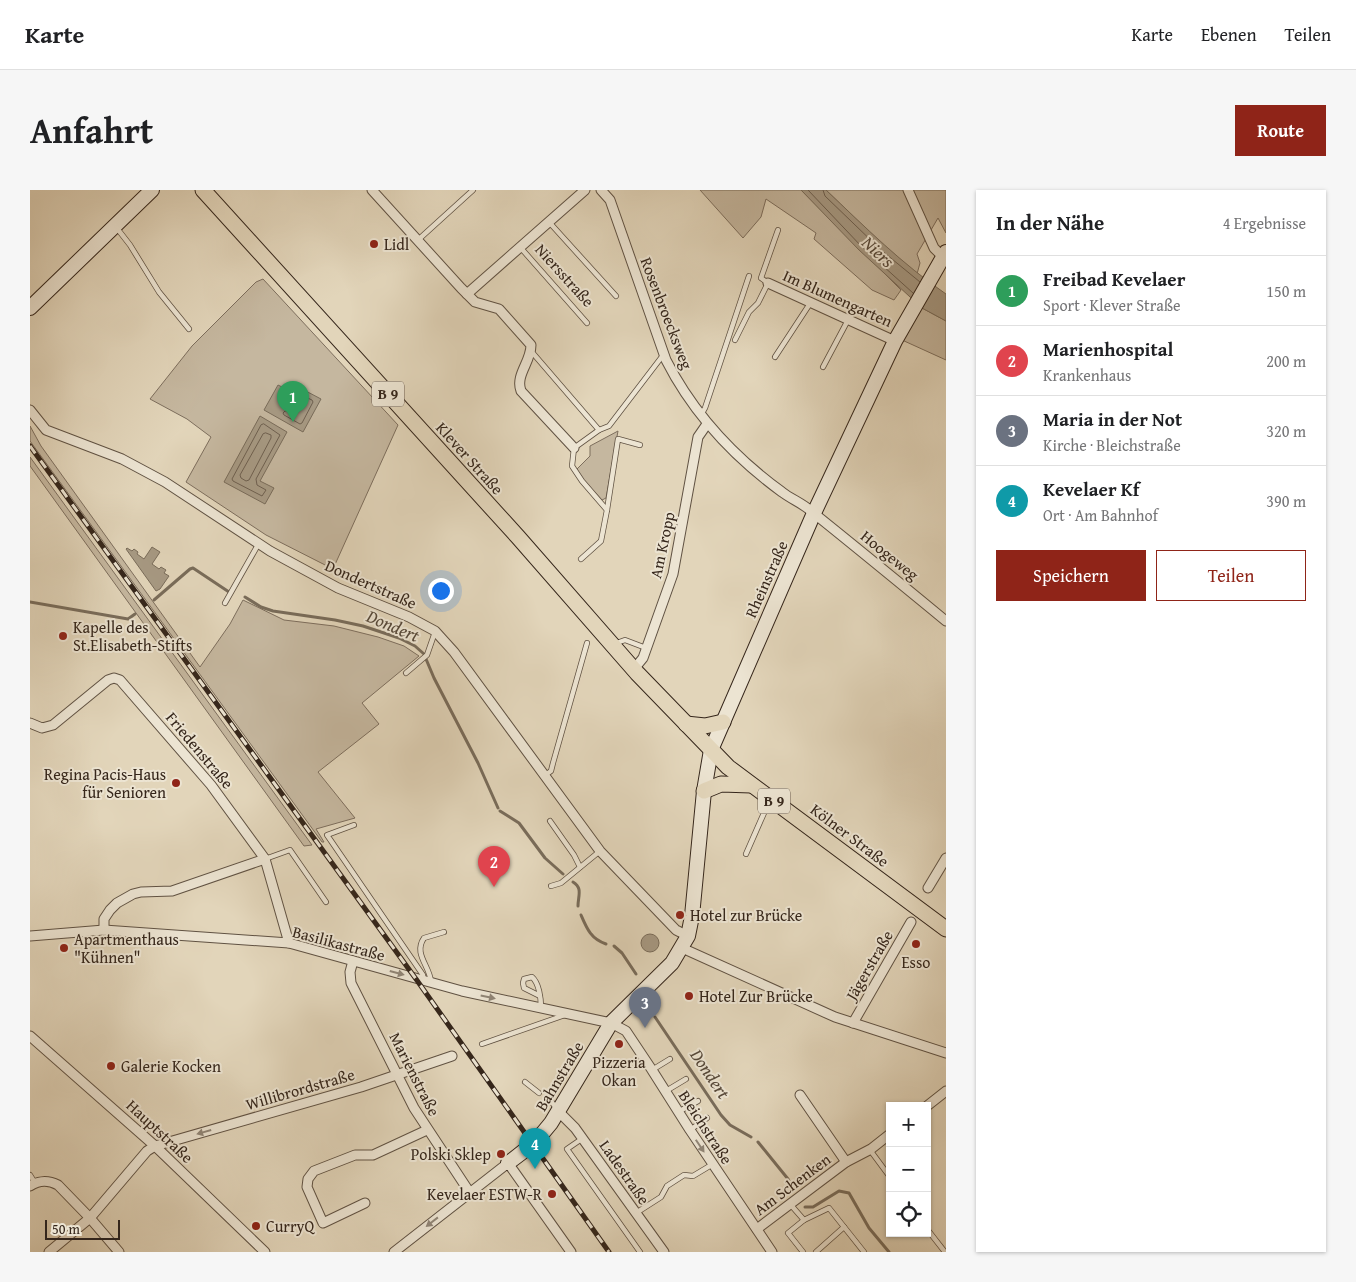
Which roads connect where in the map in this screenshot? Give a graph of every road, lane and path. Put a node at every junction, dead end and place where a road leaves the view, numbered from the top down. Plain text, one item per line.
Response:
1 (152, 190) edge
2 (203, 190) edge
3 (372, 190) edge
4 (473, 190) edge
5 (585, 190) edge
6 (600, 190) edge
7 (908, 190) edge
8 (549, 222) junction
9 (116, 226) junction
10 (778, 230) dead end
11 (418, 240) junction
12 (520, 247) junction
13 (944, 255) edge
14 (749, 276) dead end
15 (768, 283) junction
16 (467, 294) junction
17 (616, 296) dead end
18 (811, 302) junction
19 (30, 308) edge
20 (848, 319) junction
21 (587, 323) dead end
22 (189, 329) dead end
23 (735, 340) dead end
24 (895, 341) junction
25 (531, 351) junction
26 (664, 354) junction
27 (775, 356) dead end
28 (823, 367) dead end
29 (30, 410) edge
30 (701, 415) junction
31 (707, 424) junction
32 (599, 430) junction
33 (640, 445) dead end
34 (574, 448) junction
35 (607, 510) junction
36 (814, 513) junction
37 (259, 544) junction
38 (581, 559) dead end
39 (226, 603) dead end
40 (946, 621) edge
41 (435, 631) junction
42 (588, 643) dead end
43 (612, 644) junction
44 (646, 648) junction
45 (634, 669) junction
46 (406, 673) dead end
47 (723, 722) junction
48 (30, 723) edge
49 (686, 724) junction
50 (710, 750) junction
51 (544, 776) junction
52 (752, 785) junction
53 (704, 791) junction
54 (773, 800) junction
55 (550, 821) dead end
56 (354, 824) dead end
57 (600, 851) junction
58 (746, 854) dead end
59 (946, 858) edge
60 (265, 859) junction
61 (580, 867) junction
62 (550, 886) dead end
63 (928, 888) dead end
64 (326, 902) dead end
65 (910, 922) dead end
66 (946, 929) edge
67 (104, 930) junction
68 (444, 932) dead end
69 (30, 936) edge
70 (685, 942) junction
71 (289, 943) junction
72 (353, 961) junction
73 (428, 982) junction
74 (540, 996) junction
75 (541, 1008) junction
76 (569, 1014) junction
77 (611, 1023) junction
78 (853, 1023) junction
79 (30, 1036) edge
80 (482, 1044) dead end
81 (946, 1053) edge
82 (452, 1056) dead end
83 (670, 1059) dead end
84 (652, 1070) junction
85 (398, 1074) junction
86 (686, 1079) dead end
87 (526, 1082) dead end
88 (946, 1091) edge
89 (665, 1092) junction
90 (538, 1093) dead end
91 (800, 1095) dead end
92 (698, 1101) dead end
93 (931, 1103) edge
94 (554, 1106) junction
95 (678, 1112) junction
96 (707, 1118) dead end
97 (427, 1130) junction
98 (690, 1130) junction
99 (886, 1137) edge
100 (583, 1138) junction
101 (155, 1146) junction
102 (870, 1150) junction
103 (846, 1162) junction
104 (508, 1163) junction
105 (713, 1164) junction
106 (886, 1172) edge
107 (32, 1181) edge
108 (470, 1193) junction
109 (365, 1203) dead end
110 (790, 1204) junction
111 (636, 1213) junction
112 (90, 1218) junction
113 (804, 1220) junction
114 (844, 1227) junction
115 (756, 1230) junction
116 (931, 1234) edge
117 (660, 1250) edge
118 (49, 1252) edge
119 (118, 1252) edge
120 (265, 1252) edge
121 (394, 1252) edge
122 (570, 1252) edge
123 (640, 1252) edge
124 (772, 1252) edge
125 (803, 1252) edge
126 (816, 1252) edge
127 (863, 1252) edge
128 (945, 1252) edge

1 - 9 street
2 - 43 main road, Klever Straße / B 9
3 - 11 street
4 - 11 lane
5 - 8 street, Niersstraße
6 - 26 street, Rosenbroecksweg
7 - 13 street
8 - 12 street, Niersstraße
8 - 17 lane, Niersstraße
9 - 19 street
9 - 22 lane
10 - 15 lane
11 - 16 street
12 - 16 street, Niersstraße
12 - 21 lane, Niersstraße
13 - 24 street, Rheinstraße
14 - 30 lane
15 - 18 street, Im Blumengarten
15 - 23 lane
16 - 25 street
18 - 20 street, Im Blumengarten
18 - 27 lane
20 - 24 street, Im Blumengarten
20 - 28 lane
24 - 36 street, Rheinstraße
25 - 32 lane
25 - 34 street
26 - 30 street, Rosenbroecksweg
26 - 32 lane
29 - 37 street, Dondertstraße
30 - 31 street, Rosenbroecksweg
31 - 36 street, Rosenbroecksweg
31 - 44 street, Am Kropp
32 - 34 lane
33 - 35 lane
34 - 35 lane
35 - 38 lane
36 - 40 street, Hoogeweg
36 - 47 street, Rheinstraße
37 - 39 lane
37 - 41 street, Dondertstraße
41 - 46 lane
41 - 51 street, Dondertstraße
42 - 51 lane
43 - 44 lane
43 - 45 main road, Klever Straße / B 9
44 - 45 street, Am Kropp
45 - 49 main road, Klever Straße / B 9
47 - 49 main road
47 - 50 street, Rheinstraße
48 - 60 street, Friedenstraße
49 - 50 main road, Klever Straße / B 9
50 - 52 main road, Kölner Straße / B 9
50 - 53 street, Rheinstraße
51 - 57 street, Dondertstraße
52 - 53 main road
52 - 54 main road, Kölner Straße / B 9
53 - 70 street, Rheinstraße
54 - 58 lane
54 - 66 main road, Kölner Straße / B 9
55 - 61 lane
56 - 73 lane
57 - 61 lane
57 - 70 street, Dondertstraße
59 - 63 street
60 - 64 lane
60 - 67 street
60 - 71 street, Friedenstraße
61 - 62 lane
65 - 78 street, Jägerstraße
67 - 69 street, Basilikastraße
67 - 71 street, Basilikastraße
68 - 73 lane
70 - 77 street, Bahnstraße
70 - 78 street, Dondertstraße
71 - 72 street, Basilikastraße
72 -> 73 street, Basilikastraße
72 - 85 street, Marienstraße
73 -> 75 street, Basilikastraße
74 - 74 lane
74 - 75 lane
75 - 76 street, Basilikastraße
76 - 77 street, Basilikastraße
76 - 80 lane
77 - 84 street, Bleichstraße
77 - 94 street, Bahnstraße
78 - 81 street, Dondertstraße
79 - 101 street, Hauptstraße
82 - 85 street, Willibrordstraße
83 - 84 lane
84 - 89 street, Bleichstraße
85 - 97 street, Marienstraße
85 -> 101 street, Willibrordstraße
86 - 89 lane
87 - 90 lane
88 - 93 street
89 - 95 street, Bleichstraße
91 - 103 street, Am Schenken
92 - 95 lane
94 - 100 street, Ladestraße
94 - 104 street, Bahnstraße
95 - 98 street, Bleichstraße
96 - 98 lane
97 - 108 street, Marienstraße
97 - 109 street
98 -> 105 street, Bleichstraße
99 - 102 street, Am Schenken
100 - 111 street, Ladestraße
100 - 123 lane
101 - 112 street
101 - 120 street, Hauptstraße
102 - 103 street, Am Schenken
102 - 106 lane
103 - 110 street, Am Schenken
104 - 108 street, Bahnstraße
104 - 122 street
105 - 111 lane
105 - 115 street, Bleichstraße
107 - 112 street
108 -> 121 street, Bahnstraße
110 - 113 lane
110 - 115 street, Am Schenken
111 - 117 street, Ladestraße
112 - 118 street
112 - 119 street
113 - 114 lane
113 - 125 lane
114 - 126 lane
114 - 127 lane
115 - 124 street, Bleichstraße
116 - 128 lane

